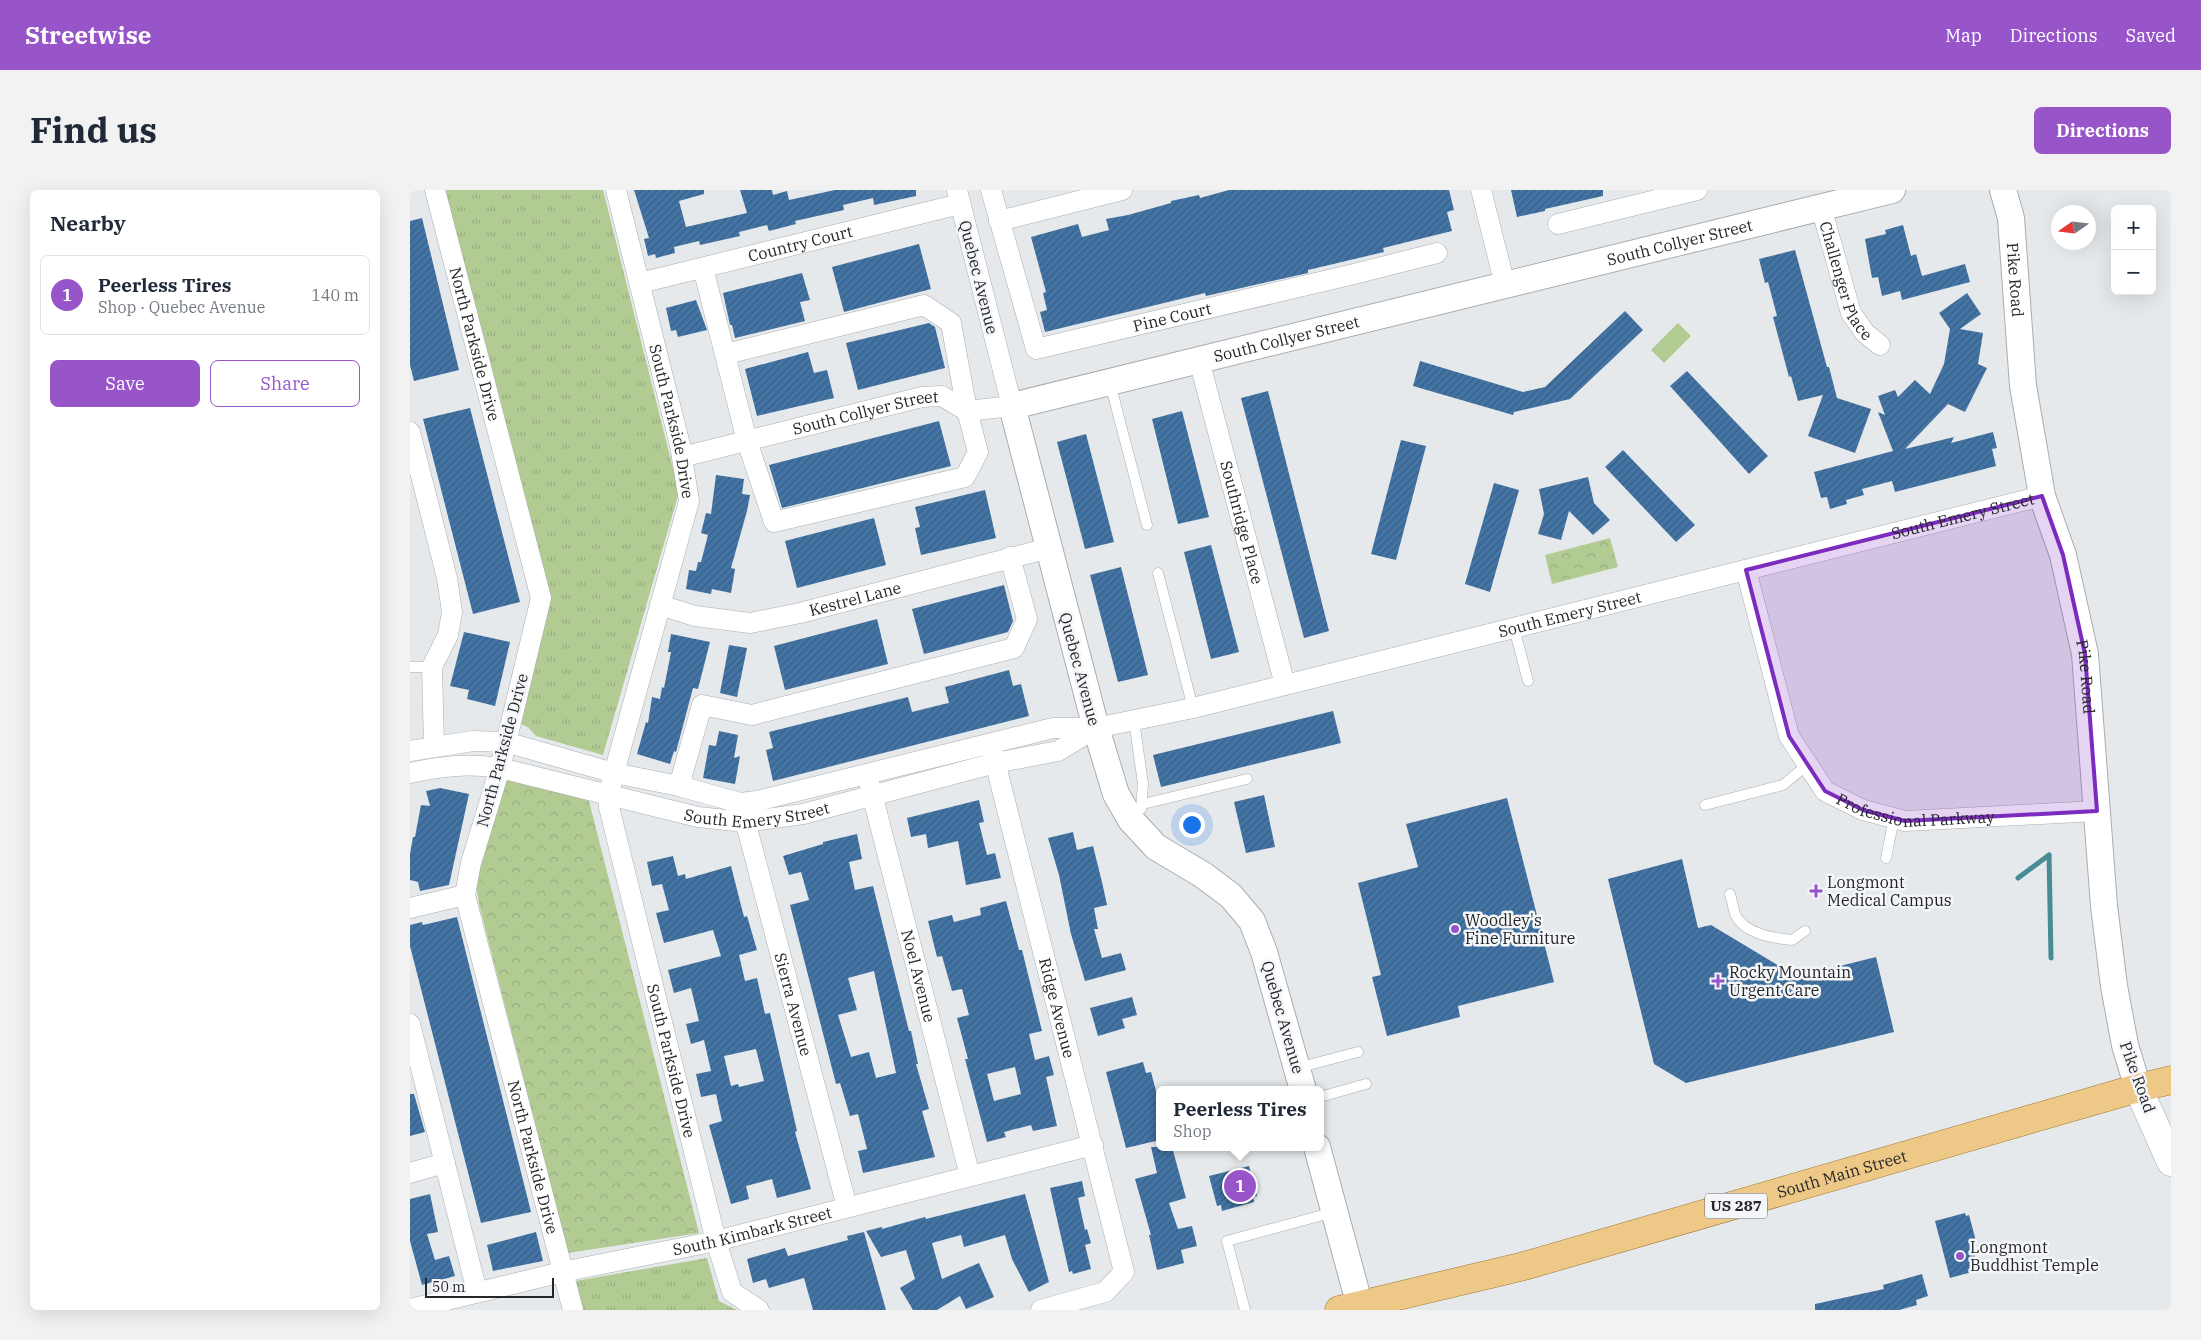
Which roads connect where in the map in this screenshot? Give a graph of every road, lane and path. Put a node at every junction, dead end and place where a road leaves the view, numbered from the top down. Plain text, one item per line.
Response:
1 (435, 190) edge
2 (616, 190) edge
3 (992, 190) edge
4 (1122, 190) edge
5 (1481, 190) edge
6 (1697, 190) edge
7 (1892, 190) edge
8 (2003, 190) edge
9 (958, 197) edge
10 (1821, 207) junction
11 (999, 221) junction
12 (1558, 224) dead end
13 (1437, 253) dead end
14 (704, 268) junction
15 (640, 283) junction
16 (1505, 285) junction
17 (1880, 345) dead end
18 (726, 354) junction
19 (1200, 360) junction
20 (1110, 382) junction
21 (1012, 406) junction
22 (967, 411) junction
23 (410, 432) edge
24 (747, 441) junction
25 (682, 457) junction
26 (2042, 496) junction
27 (1147, 526) dead end
28 (1049, 548) junction
29 (1010, 558) junction
30 (1746, 570) junction
31 (1158, 573) dead end
32 (660, 605) junction
33 (1514, 628) junction
34 (410, 667) edge
35 (432, 667) junction
36 (1528, 681) dead end
37 (1285, 685) junction
38 (1193, 708) junction
39 (1134, 720) junction
40 (1096, 728) junction
41 (506, 742) junction
42 (990, 744) junction
43 (434, 746) junction
44 (410, 751) edge
45 (995, 763) junction
46 (1808, 765) junction
47 (500, 768) junction
48 (615, 770) junction
49 (410, 773) edge
50 (867, 775) junction
51 (1247, 779) dead end
52 (679, 786) junction
53 (873, 794) junction
54 (608, 796) junction
55 (1705, 805) dead end
56 (2097, 810) junction
57 (743, 812) junction
58 (1138, 814) junction
59 (1894, 818) junction
60 (1886, 858) dead end
61 (1730, 894) dead end
62 (465, 895) junction
63 (410, 908) edge
64 (1805, 931) dead end
65 (411, 1033) edge
66 (1358, 1052) dead end
67 (1300, 1079) edge
68 (2171, 1080) edge
69 (1366, 1084) dead end
70 (2138, 1088) junction
71 (1324, 1096) edge
72 (1093, 1145) junction
73 (1318, 1151) edge
74 (2171, 1162) edge
75 (445, 1163) junction
76 (410, 1173) edge
77 (970, 1176) junction
78 (847, 1207) junction
79 (1334, 1212) junction
80 (716, 1241) junction
81 (562, 1272) junction
82 (477, 1292) junction
83 (1353, 1308) edge
84 (410, 1309) edge
85 (573, 1310) edge
86 (759, 1310) edge
87 (1041, 1310) edge
88 (1245, 1310) edge

1 - 41 street, North Parkside Drive
2 - 15 street, South Parkside Drive
3 - 11 street
4 - 11 street
5 - 16 street
6 - 12 street
7 - 10 street, South Collyer Street
8 - 26 street, Pike Road
9 - 14 street, Country Court
9 - 21 street, Quebec Avenue
10 - 16 street, South Collyer Street
10 - 17 street, Challenger Place
11 - 13 street, Pine Court
14 - 15 street, Country Court
14 - 18 street
15 - 25 street, South Parkside Drive
16 - 19 street, South Collyer Street
18 - 22 street
18 - 24 street
19 - 20 street, South Collyer Street
19 - 37 street, Southridge Place
20 - 21 street, South Collyer Street
20 - 27 lane
21 - 22 street, South Collyer Street
21 - 28 street, Quebec Avenue
22 - 24 street, South Collyer Street
22 - 24 street
23 - 35 street
24 - 25 street, South Collyer Street
25 - 32 street, South Parkside Drive
26 - 30 street, South Emery Street
26 - 56 street, Pike Road
28 - 29 street, Kestrel Lane
28 - 40 street, Quebec Avenue
29 - 32 street, Kestrel Lane
29 - 52 street
30 - 33 street, South Emery Street
30 - 46 street, Professional Parkway
31 - 38 lane
32 - 48 street, South Parkside Drive
33 - 36 lane
33 - 37 street, South Emery Street
34 - 35 lane
35 - 43 street
37 - 38 street, South Emery Street
38 - 39 street, South Emery Street
39 - 40 street, South Emery Street
39 - 58 lane
40 - 42 street, South Emery Street
40 - 45 street, South Emery Street
40 - 58 street, Quebec Avenue
41 - 43 street, South Emery Street
41 - 47 street, North Parkside Drive
41 - 48 street, South Emery Street
42 - 45 street, Ridge Avenue
42 - 50 street, South Emery Street
43 - 44 street, South Emery Street
45 - 53 street, South Emery Street
45 - 72 street, Ridge Avenue
46 - 55 lane
46 - 59 street, Professional Parkway
47 - 49 street, South Emery Street
47 - 54 street, South Emery Street
47 - 62 street, North Parkside Drive
48 - 52 street, South Emery Street
48 - 54 street, South Parkside Drive
50 - 53 street, Noel Avenue
50 - 57 street, South Emery Street
51 - 58 lane
52 - 57 street, South Emery Street
53 - 57 street, South Emery Street
53 - 77 street, Noel Avenue
54 - 57 street, South Emery Street
54 - 80 street, South Parkside Drive
56 - 59 street, Professional Parkway
56 - 70 street, Pike Road
57 - 78 street, Sierra Avenue
58 - 67 street, Quebec Avenue
59 - 60 lane
61 - 64 lane
62 - 63 street
62 - 81 street, North Parkside Drive
65 - 75 street
66 - 67 lane
68 - 70 main road, South Main Street / US 287
69 - 71 lane
70 - 74 main road, Pike Road
70 - 83 main road, South Main Street / US 287
72 - 77 street, South Kimbark Street
72 - 87 street, Ridge Avenue
73 - 79 street
75 - 76 street
75 - 82 street
77 - 78 street, South Kimbark Street
78 - 80 street, South Kimbark Street
79 - 83 street
79 - 88 lane
80 - 81 street, South Kimbark Street
80 - 86 street, South Parkside Drive
81 - 82 street, South Kimbark Street
81 - 85 street, North Parkside Drive
82 - 84 street, South Kimbark Street

